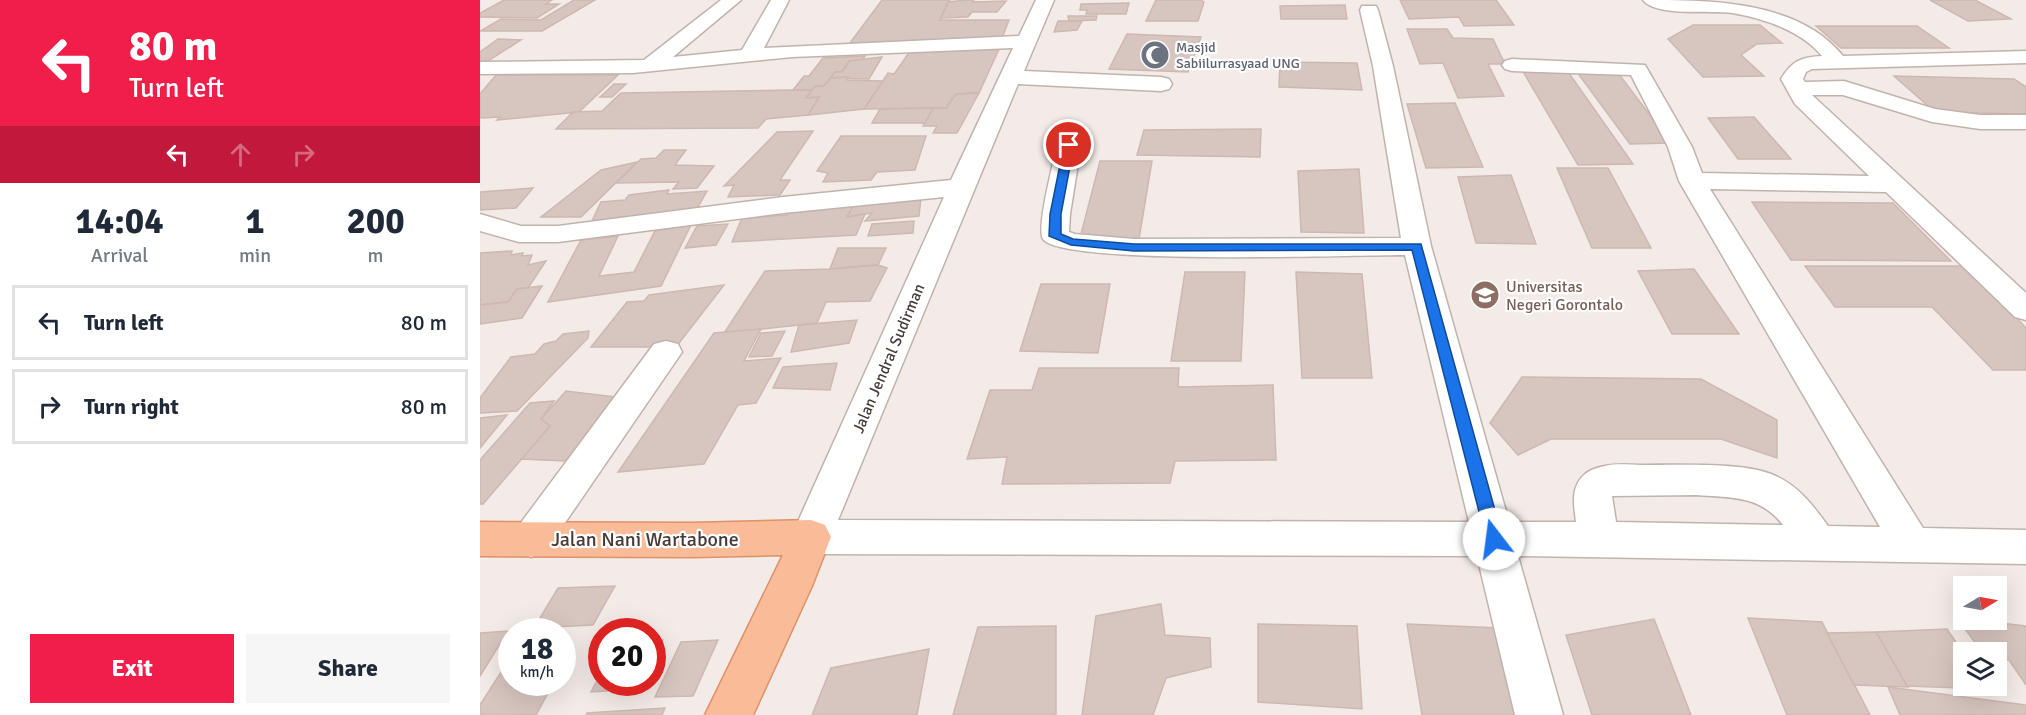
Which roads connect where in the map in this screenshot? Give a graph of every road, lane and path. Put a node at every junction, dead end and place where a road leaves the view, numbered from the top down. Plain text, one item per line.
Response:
1 (732, 0) edge
2 (780, 0) edge
3 (1045, 0) edge
4 (1652, 0) edge
5 (1369, 10) dead end
6 (1026, 42) junction
7 (750, 54) junction
8 (1836, 61) junction
9 (2019, 61) edge
10 (650, 65) junction
11 (1512, 65) dead end
12 (480, 68) edge
13 (1010, 77) junction
14 (1161, 84) dead end
15 (1797, 89) junction
16 (2026, 122) edge
17 (1069, 145) dead end
18 (1692, 181) junction
19 (1894, 184) junction
20 (961, 187) junction
21 (480, 222) edge
22 (1417, 246) junction
23 (2026, 309) edge
24 (666, 352) dead end
25 (811, 537) junction
26 (1599, 538) junction
27 (480, 539) edge
28 (1494, 539) junction
29 (531, 540) junction
30 (1818, 543) junction
31 (1911, 543) junction
32 (2026, 547) edge
33 (729, 715) edge
34 (1539, 715) edge

1 - 10 street
2 - 7 street
3 - 6 street, Jalan Jendral Sudirman
4 - 8 street
5 - 22 street
6 - 7 street
6 - 13 street, Jalan Jendral Sudirman
7 - 10 street
8 - 9 street
8 - 15 street
10 - 12 street
11 - 18 street
13 - 14 street
13 - 20 street, Jalan Jendral Sudirman
15 - 16 street
15 - 19 street
17 - 22 street
18 - 19 street
18 - 31 street
19 - 23 street
20 - 21 street
20 - 25 street, Jalan Jendral Sudirman
22 - 28 street
24 - 29 street
25 - 28 street
25 - 29 main road, Jalan Nani Wartabone
25 - 33 main road, Jalan Jendral Sudirman
26 - 28 street
26 - 30 street
26 - 30 street
27 - 29 main road, Jalan Nani Wartabone
28 - 34 street
30 - 31 street
31 - 32 street

